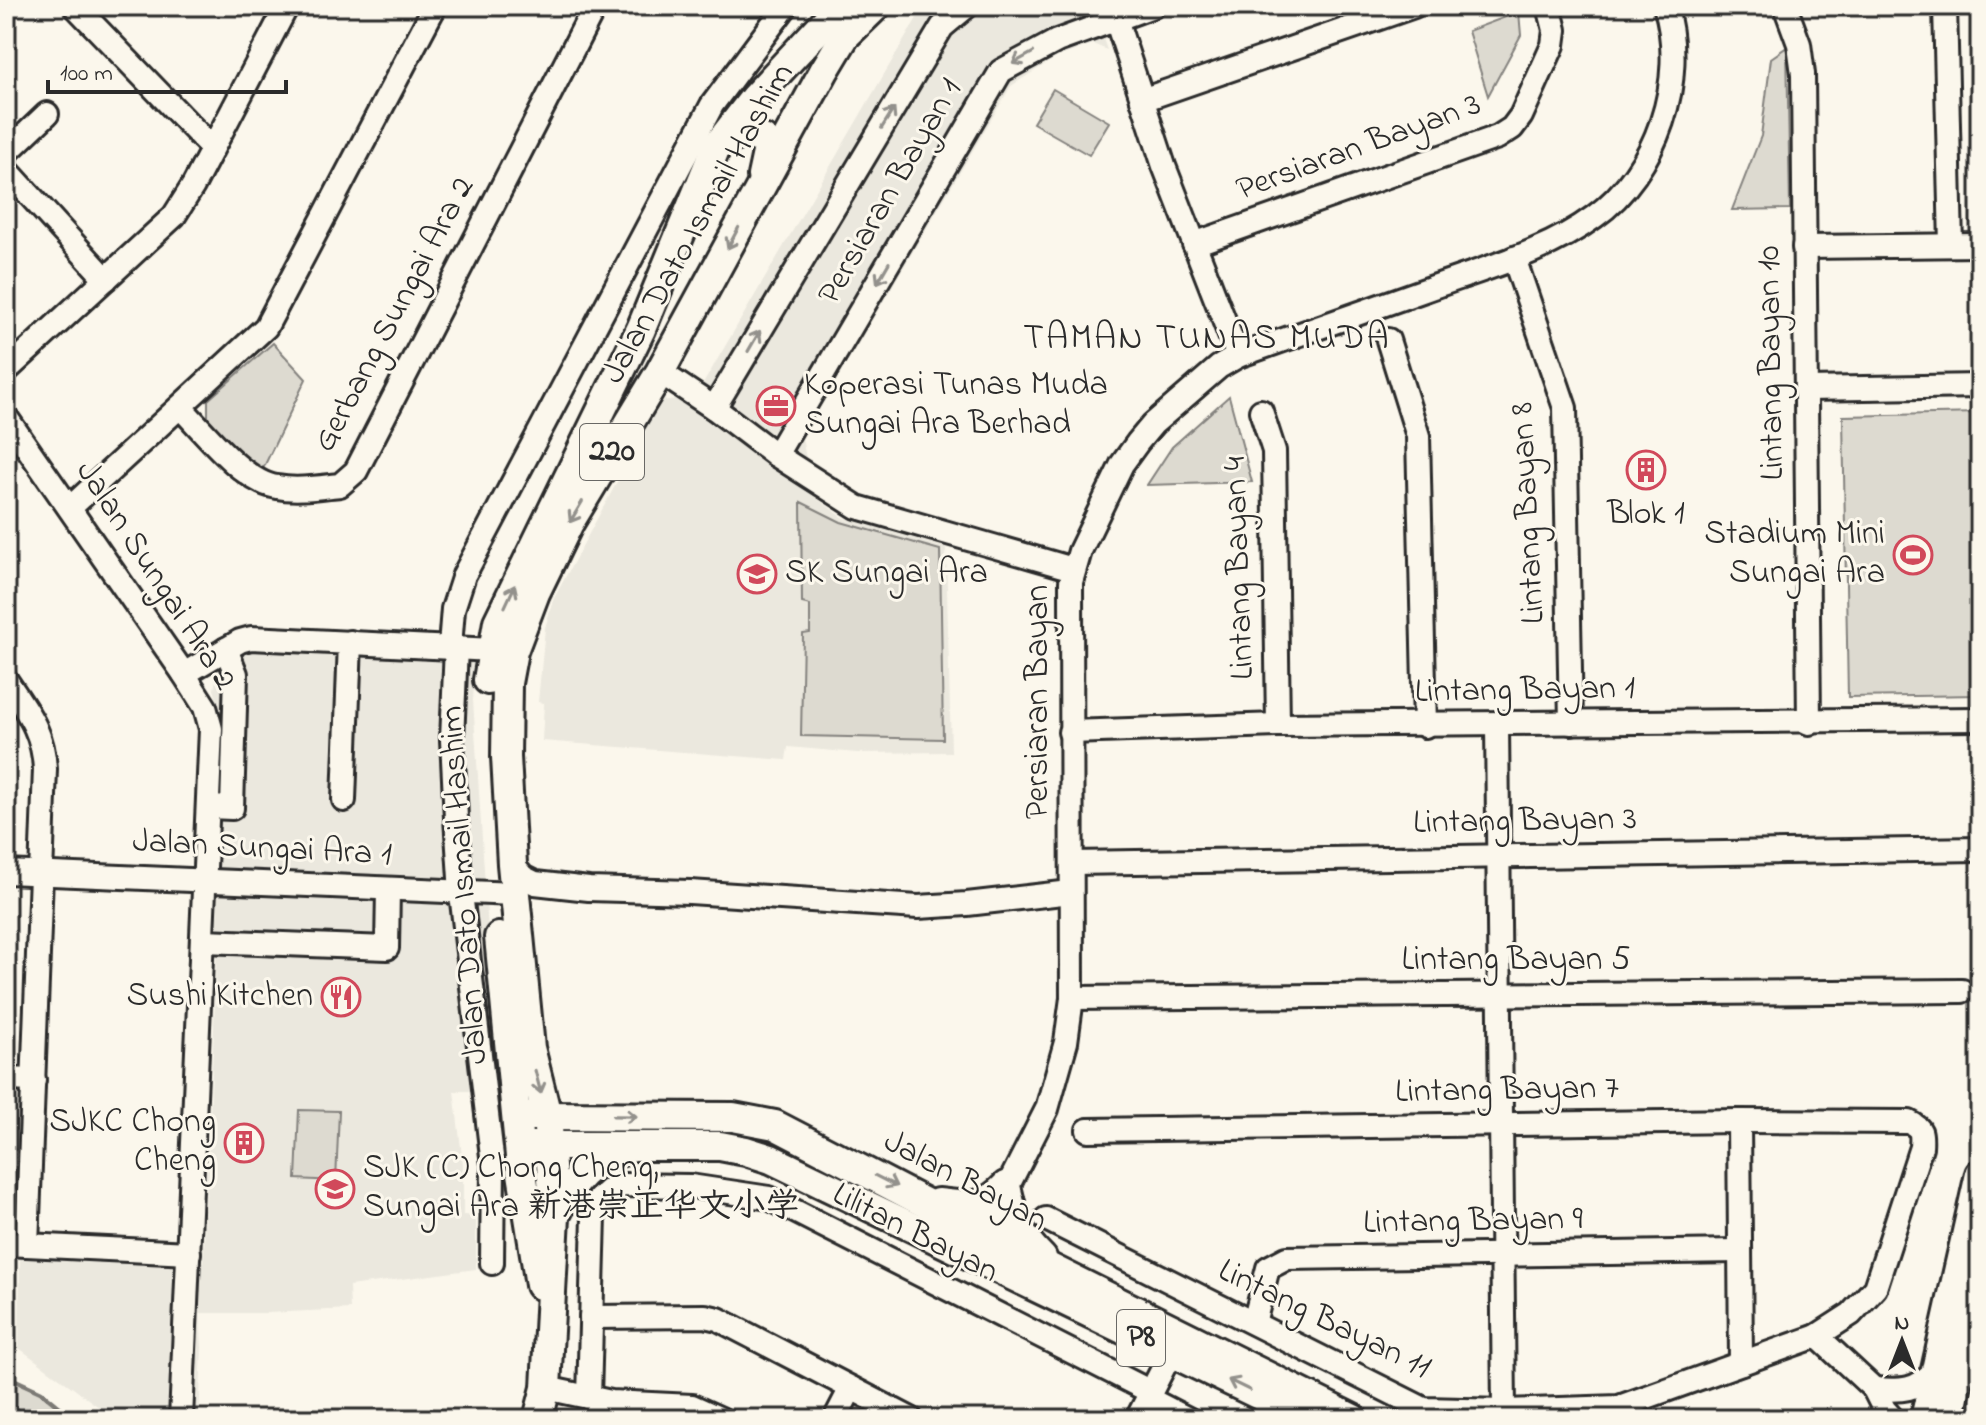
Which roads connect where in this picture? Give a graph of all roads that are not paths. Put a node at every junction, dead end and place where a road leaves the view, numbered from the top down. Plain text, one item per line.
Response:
1 (75, 6) edge
2 (287, 6) edge
3 (435, 6) edge
4 (595, 6) edge
5 (786, 6) edge
6 (829, 6) edge
7 (840, 6) edge
8 (876, 6) edge
9 (967, 6) edge
10 (1153, 6) edge
11 (1414, 6) edge
12 (1549, 6) edge
13 (1665, 6) edge
14 (1785, 6) edge
15 (1945, 6) edge
16 (1107, 17) edge
17 (782, 68) junction
18 (1142, 100) junction
19 (47, 114) dead end
20 (716, 147) junction
21 (212, 148) junction
22 (6, 153) edge
23 (6, 169) edge
24 (755, 197) junction
25 (1194, 244) junction
26 (1951, 245) junction
27 (1980, 245) edge
28 (1804, 247) junction
29 (1514, 258) junction
30 (106, 279) junction
31 (1388, 340) dead end
32 (1238, 356) junction
33 (6, 371) edge
34 (660, 372) junction
35 (1980, 386) edge
36 (1807, 389) junction
37 (181, 408) junction
38 (714, 408) junction
39 (1261, 411) dead end
40 (6, 417) edge
41 (776, 455) junction
42 (71, 507) junction
43 (1073, 569) junction
44 (350, 642) junction
45 (453, 646) junction
46 (226, 649) junction
47 (493, 650) junction
48 (184, 674) junction
49 (6, 680) edge
50 (1980, 719) edge
51 (1571, 723) junction
52 (1809, 723) junction
53 (1278, 725) junction
54 (1497, 725) junction
55 (1425, 726) junction
56 (1070, 732) junction
57 (344, 800) dead end
58 (209, 807) junction
59 (1980, 849) edge
60 (1498, 856) junction
61 (1072, 863) junction
62 (512, 864) junction
63 (6, 872) edge
64 (42, 873) junction
65 (205, 880) junction
66 (388, 889) junction
67 (589, 889) junction
68 (1071, 892) junction
69 (461, 893) junction
70 (509, 901) junction
71 (203, 941) junction
72 (1962, 991) dead end
73 (1499, 995) junction
74 (1072, 998) junction
75 (6, 1079) edge
76 (34, 1080) junction
77 (517, 1116) junction
78 (547, 1116) junction
79 (1739, 1121) junction
80 (1500, 1125) junction
81 (1088, 1130) dead end
82 (1922, 1132) joint
83 (641, 1145) junction
84 (520, 1146) junction
85 (550, 1146) junction
86 (1980, 1174) edge
87 (1006, 1186) junction
88 (929, 1203) junction
89 (555, 1216) junction
90 (1046, 1219) dead end
91 (912, 1229) junction
92 (984, 1233) junction
93 (16, 1244) edge
94 (1738, 1251) junction
95 (189, 1253) junction
96 (1502, 1256) junction
97 (492, 1263) dead end
98 (1980, 1278) edge
99 (1047, 1279) junction
100 (591, 1317) junction
101 (1254, 1323) junction
102 (550, 1325) junction
103 (1817, 1336) junction
104 (1171, 1353) junction
105 (1741, 1363) junction
106 (1937, 1370) junction
107 (546, 1388) junction
108 (851, 1388) junction
109 (1874, 1389) junction
110 (1149, 1395) junction
111 (589, 1398) junction
112 (1504, 1411) junction
113 (181, 1419) edge
114 (538, 1419) edge
115 (721, 1419) edge
116 (835, 1419) edge
117 (911, 1419) edge
118 (1137, 1419) edge
119 (1188, 1419) edge
120 (1309, 1419) edge
121 (1353, 1419) edge
122 (1893, 1419) edge
123 (1925, 1419) edge
124 (1949, 1419) edge

1 - 21 street
2 - 21 street
3 - 37 street
4 - 37 street, Gerbang Sungai Ara 2
5 - 45 street
6 - 17 main road
7 - 17 main road, Jalan Dato Ismail Hashim / 220
8 - 24 main road, Jalan Dato Ismail Hashim / 220
38 -> 9 street
10 - 16 street, Persiaran Bayan 1
11 - 18 street
12 - 25 street, Persiaran Bayan 3
13 - 29 street, Persiaran Bayan
14 - 28 street, Lintang Bayan 10
15 - 26 street
16 - 18 street
16 -> 41 street, Persiaran Bayan 1
17 - 20 main road, Jalan Dato Ismail Hashim / 220
18 - 25 street
19 - 22 street
20 - 24 main road
47 -> 20 main road, Jalan Dato Ismail Hashim / 220
21 - 30 street
23 - 30 street
24 -> 34 main road, Jalan Dato Ismail Hashim / 220
25 - 32 street
26 - 27 street
26 - 28 street
28 - 36 street, Lintang Bayan 10
29 - 32 street, Persiaran Bayan
29 - 51 street, Lintang Bayan 8
30 - 33 street
31 - 55 street
32 - 43 street, Persiaran Bayan
34 - 38 street
34 -> 62 main road, Jalan Dato Ismail Hashim / 220
35 - 36 street
36 - 52 street, Lintang Bayan 10
37 - 42 street
38 - 41 street
39 - 53 street, Lintang Bayan 4
40 - 42 street, Jalan Sungai Ara 2
41 - 43 street
42 - 48 street, Jalan Sungai Ara 2
43 - 56 street, Persiaran Bayan
44 - 45 street
44 - 46 street
44 - 57 street
45 - 47 street
45 - 69 street
46 - 48 street
46 - 58 street
47 - 70 main road, Jalan Dato Ismail Hashim / 220
48 - 58 street, Jalan Sungai Ara 2
49 - 64 street
50 - 52 street, Lintang Bayan 1
51 - 52 street, Lintang Bayan 1
51 - 54 street, Lintang Bayan 1
53 - 55 street, Lintang Bayan 1
53 - 56 street, Lintang Bayan 1
54 - 55 street, Lintang Bayan 1
54 - 60 street
56 - 61 street, Persiaran Bayan
58 - 65 street, Jalan Sungai Ara 2
59 - 60 street, Lintang Bayan 3
60 - 61 street, Lintang Bayan 3
60 - 73 street
61 - 68 street, Persiaran Bayan
62 - 67 street
62 - 70 main road, Jalan Dato Ismail Hashim / 220
63 - 64 street, Jalan Sungai Ara 1
64 - 65 street, Jalan Sungai Ara 1
64 - 76 street
65 - 66 street, Jalan Sungai Ara 1
65 - 71 street, Jalan Sungai Ara 2
66 - 69 street, Jalan Sungai Ara 1
66 - 71 street
67 - 68 street
67 - 70 street
68 - 74 street, Persiaran Bayan
69 - 70 street, Jalan Sungai Ara 1
69 - 97 street
70 - 77 main road, Jalan Dato Ismail Hashim / 220
70 -> 78 main road, Jalan Dato Ismail Hashim / 220
71 - 95 street, Jalan Sungai Ara 2
72 - 73 street, Lintang Bayan 5
73 - 74 street, Lintang Bayan 5
73 - 80 street
74 - 87 street, Persiaran Bayan
75 - 76 street
76 - 93 street
77 - 78 main road, Jalan Bayan
77 - 84 main road, Jalan Dato Ismail Hashim / 220
78 - 85 main road, Jalan Dato Ismail Hashim / 220
78 -> 88 main road, Jalan Bayan
79 - 80 street, Lintang Bayan 7
79 - 82 street, Lintang Bayan 7
79 - 94 street
80 - 81 street, Lintang Bayan 7
80 - 96 street
82 - 103 street, Lintang Bayan 11
83 - 85 main road, Jalan Bayan / P8
83 - 89 main road
83 - 91 main road, Jalan Bayan / P8
84 - 85 main road, Jalan Bayan / P8
84 - 102 main road, Jalan Dato Ismail Hashim / 220
85 - 89 main road, Jalan Dato Ismail Hashim / 220
86 - 106 main road
87 - 88 main road
87 - 92 street, Persiaran Bayan
87 - 99 main road
88 - 92 main road, Jalan Bayan
89 - 102 main road, Jalan Dato Ismail Hashim / 220
90 - 101 street, Lintang Bayan 11
91 - 92 main road
91 - 99 main road, Jalan Bayan / P8
92 - 99 main road
93 - 95 street
94 - 96 street, Lintang Bayan 9
94 - 105 street
95 - 113 street, Jalan Sungai Ara 2
96 - 101 street, Lintang Bayan 9
96 - 112 street
98 - 124 main road
99 - 104 main road, Jalan Bayan / P8
99 - 121 main road, Jalan Bayan / P8
100 - 108 street
100 - 110 street, Lilitan Bayan
100 - 111 street, Lilitan Bayan
101 - 112 street, Lintang Bayan 11
102 - 107 main road, Jalan Dato Ismail Hashim / 220
103 - 105 street, Lintang Bayan 11
103 - 109 street
104 - 110 street
120 -> 104 main road, Jalan Bayan / P8
105 - 112 street, Lintang Bayan 11
106 - 109 street
106 - 123 main road
107 - 111 street
107 - 114 main road, Jalan Dato Ismail Hashim / 220
108 - 116 street
108 - 117 street
109 - 122 street
110 - 118 street
110 - 119 street, Lilitan Bayan
111 - 115 street

